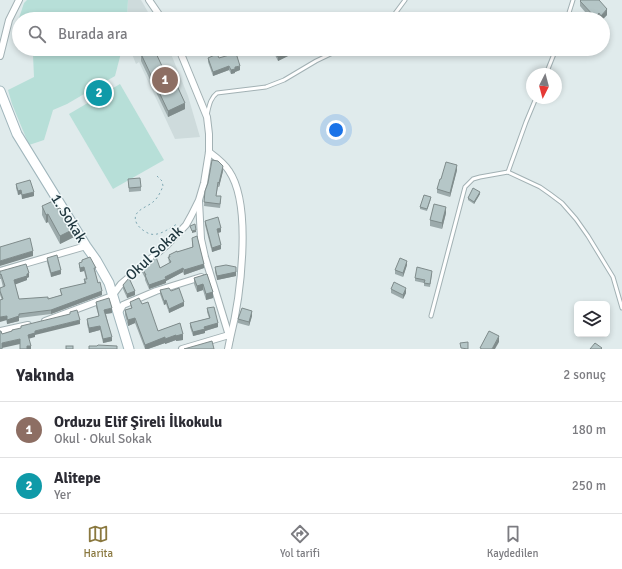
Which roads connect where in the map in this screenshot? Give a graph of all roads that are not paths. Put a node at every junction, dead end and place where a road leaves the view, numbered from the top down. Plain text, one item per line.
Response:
1 (19, 0) edge
2 (149, 0) edge
3 (405, 0) edge
4 (573, 0) edge
5 (13, 12) edge
6 (157, 12) edge
7 (396, 12) edge
8 (569, 12) edge
9 (12, 14) edge
10 (0, 56) edge
11 (182, 56) edge
12 (326, 56) edge
13 (553, 56) edge
14 (548, 68) edge
15 (0, 91) edge
16 (534, 104) edge
17 (207, 117) junction
18 (209, 152) junction
19 (508, 172) junction
20 (199, 200) junction
21 (86, 246) junction
22 (0, 271) edge
23 (210, 274) junction
24 (112, 296) junction
25 (622, 308) edge
26 (118, 314) junction
27 (431, 316) dead end
28 (41, 322) edge
29 (34, 324) edge
30 (0, 331) edge
31 (229, 337) junction
32 (129, 349) edge
33 (182, 349) edge
34 (228, 349) edge

1 - 5 street
2 - 6 street
3 - 7 lane
4 - 8 lane
9 - 10 street
11 - 17 street, Okul Sokak
12 - 17 lane
13 - 14 lane
15 - 21 street, 1. Sokak
16 - 19 lane
17 - 18 street, Okul Sokak
18 - 20 street, Okul Sokak
18 - 31 street
19 - 25 lane
19 - 27 lane
20 - 23 street
20 - 24 street, Okul Sokak
21 - 22 street
21 - 24 street, 1. Sokak
23 - 26 street
23 - 31 street
24 - 26 street, 1. Sokak
24 - 28 street
26 - 32 street, 1. Sokak
29 - 30 street
31 - 33 street
31 - 34 street

